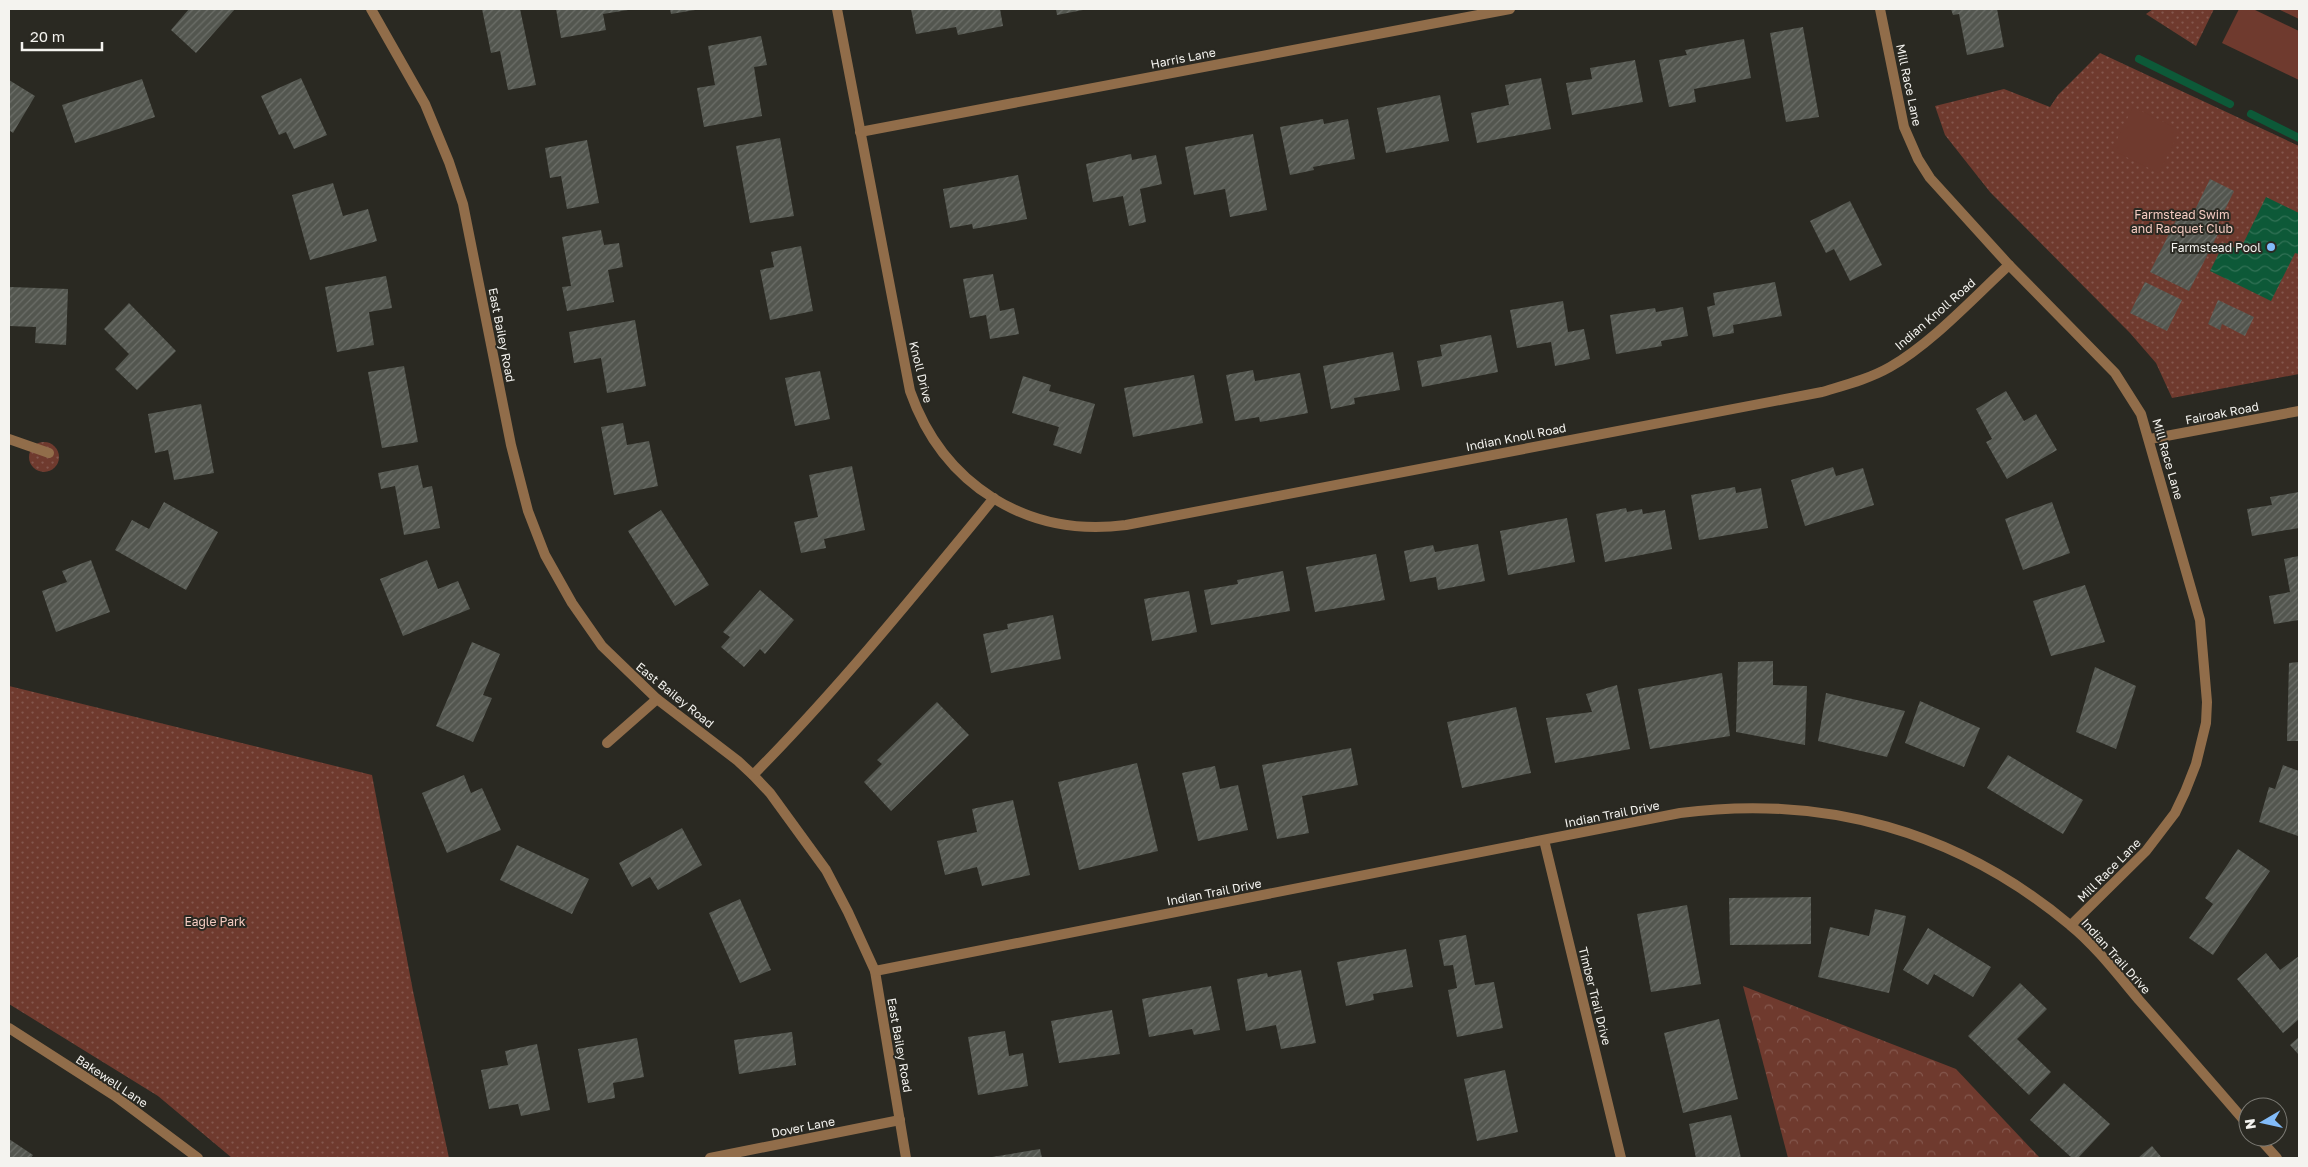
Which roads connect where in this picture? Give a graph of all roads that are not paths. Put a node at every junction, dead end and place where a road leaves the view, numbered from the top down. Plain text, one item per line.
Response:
1 (371, 9) edge
2 (837, 9) edge
3 (1510, 9) edge
4 (1880, 9) edge
5 (860, 132) junction
6 (2009, 265) junction
7 (2299, 411) edge
8 (2150, 439) junction
9 (9, 440) edge
10 (49, 453) dead end
11 (994, 498) junction
12 (657, 699) junction
13 (608, 743) dead end
14 (753, 776) junction
15 (1544, 840) junction
16 (2071, 925) junction
17 (875, 971) junction
18 (9, 1028) edge
19 (2238, 1113) edge
20 (900, 1120) junction
21 (2267, 1147) edge
22 (198, 1158) edge
23 (710, 1158) edge
24 (906, 1158) edge
25 (1621, 1158) edge
26 (2277, 1158) edge

1 - 12 street, East Bailey Road
2 - 5 street, Knoll Drive
3 - 5 street, Harris Lane
4 - 6 street, Mill Race Lane
5 - 11 street, Knoll Drive
6 - 8 street, Mill Race Lane
6 - 11 street, Indian Knoll Road
7 - 8 street, Fairoak Road
8 - 16 street, Mill Race Lane
9 - 10 street
11 - 14 street
12 - 13 street
12 - 14 street, East Bailey Road
14 - 17 street, East Bailey Road
15 - 16 street, Indian Trail Drive
15 - 17 street, Indian Trail Drive
15 - 25 street, Timber Trail Drive
16 - 19 street, Indian Trail Drive
17 - 20 street, East Bailey Road
18 - 22 street, Bakewell Lane
20 - 23 street, Dover Lane
20 - 24 street, East Bailey Road
21 - 26 street

